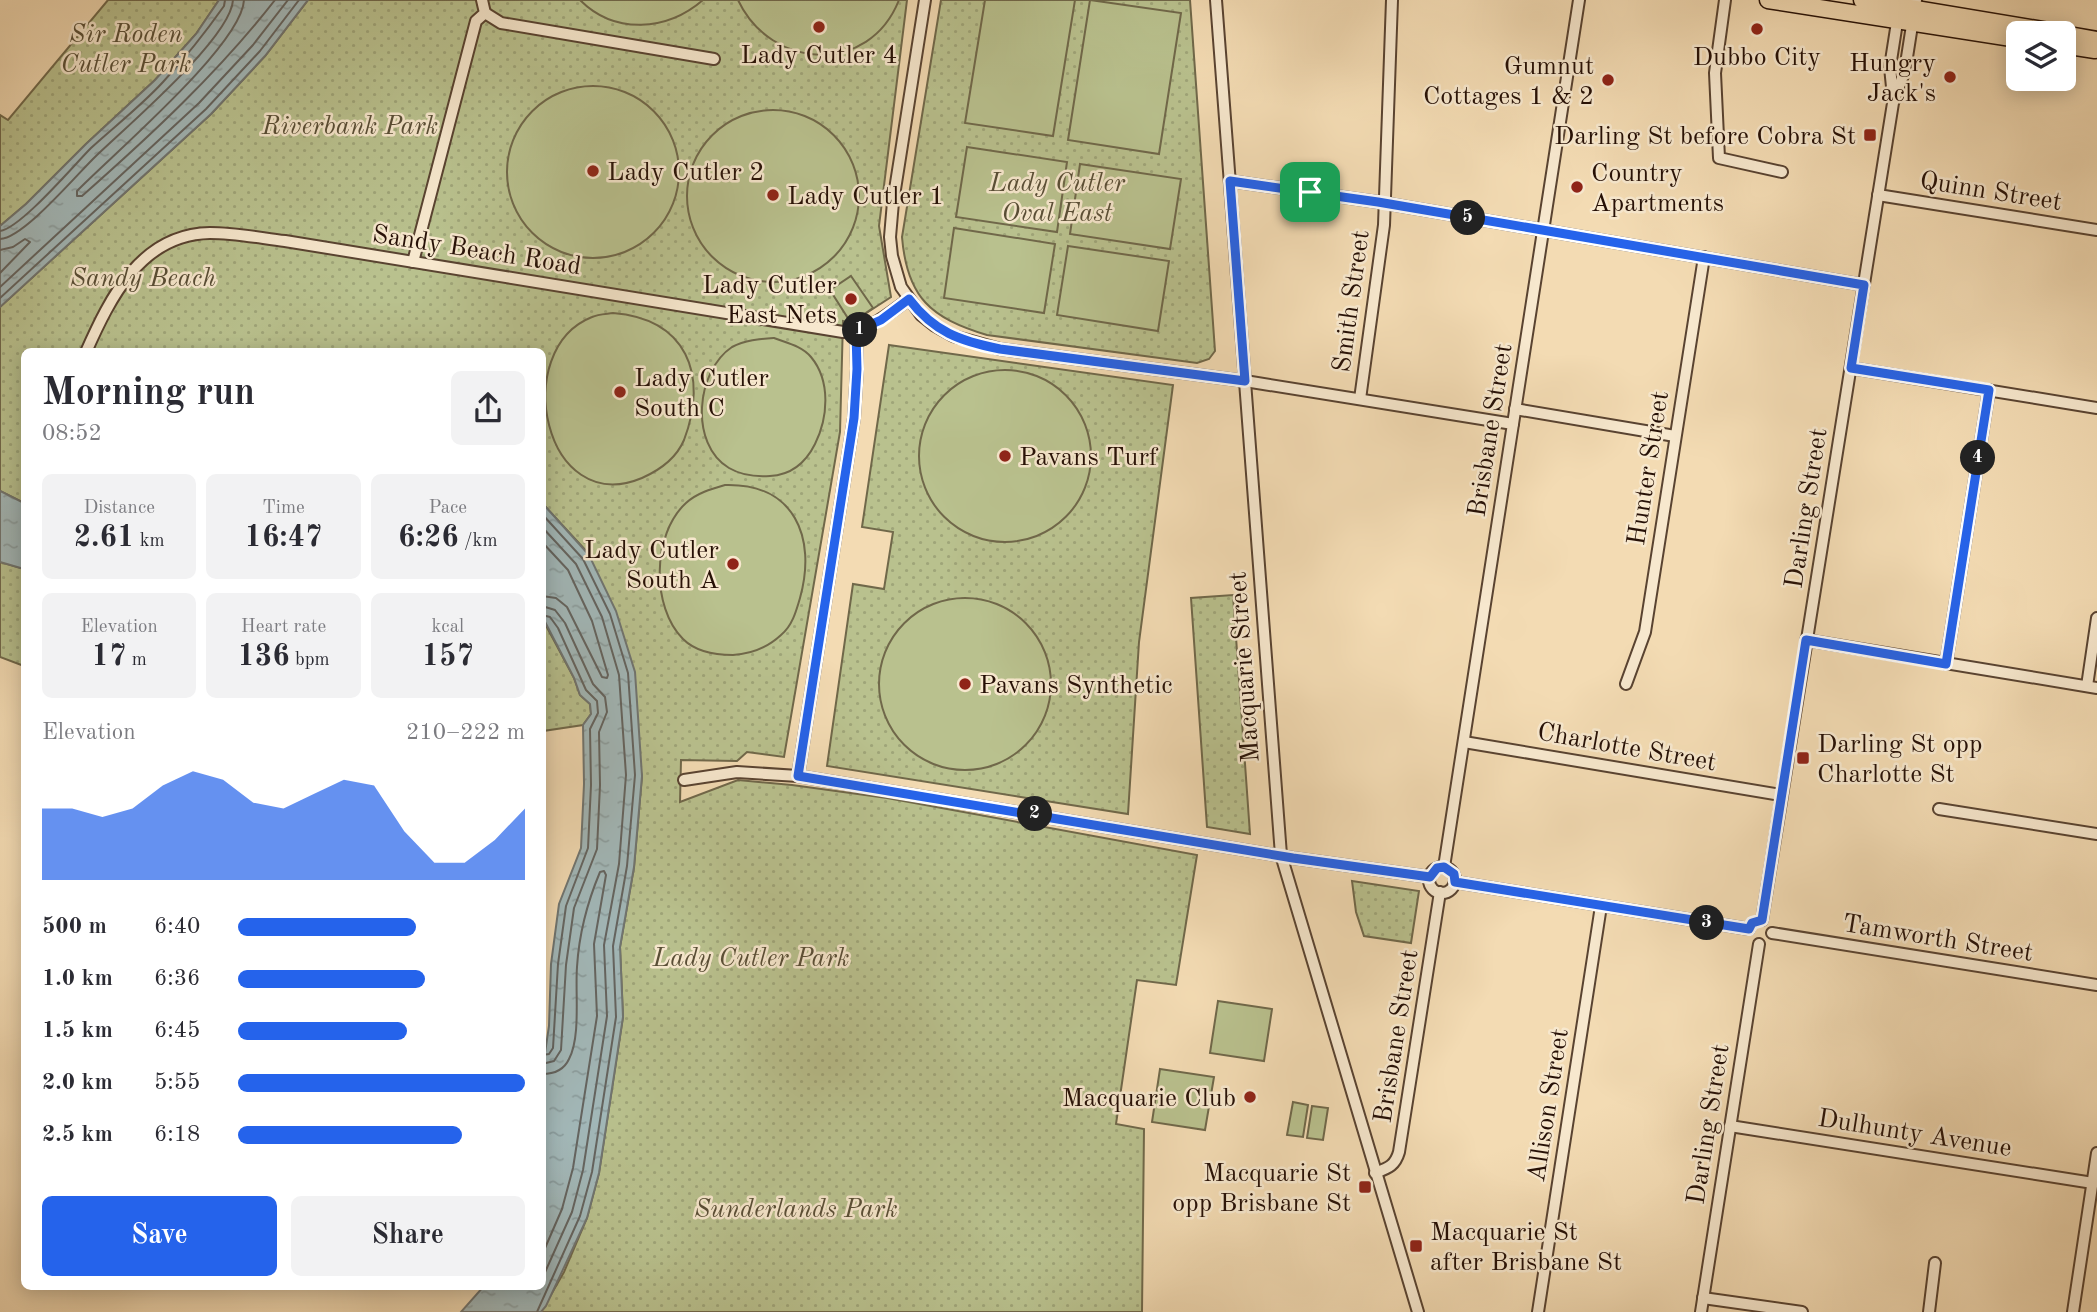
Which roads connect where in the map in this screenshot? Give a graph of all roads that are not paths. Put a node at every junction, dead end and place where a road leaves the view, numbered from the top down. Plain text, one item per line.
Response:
1 (482, 0) edge
2 (925, 0) edge
3 (1216, 0) edge
4 (1392, 0) edge
5 (1579, 0) edge
6 (1725, 0) edge
7 (1768, 0) edge
8 (1862, 0) edge
9 (1906, 10) edge
10 (485, 13) junction
11 (2006, 25) edge
12 (2006, 36) edge
13 (2076, 36) edge
14 (2097, 40) edge
15 (2076, 47) edge
16 (2097, 50) edge
17 (714, 59) dead end
18 (1783, 172) dead end
19 (1230, 181) junction
20 (1878, 195) junction
21 (1385, 204) junction
22 (1543, 230) junction
23 (2097, 230) edge
24 (1704, 257) junction
25 (413, 262) junction
26 (1864, 285) junction
27 (909, 299) junction
28 (856, 331) junction
29 (88, 348) edge
30 (1851, 368) junction
31 (1245, 381) junction
32 (1989, 390) junction
33 (1360, 399) junction
34 (2097, 408) edge
35 (1515, 409) junction
36 (1513, 424) junction
37 (1675, 436) junction
38 (2097, 618) edge
39 (1806, 640) junction
40 (1946, 664) junction
41 (1626, 684) dead end
42 (2092, 687) edge
43 (1464, 741) junction
44 (798, 776) junction
45 (684, 780) dead end
46 (1781, 795) junction
47 (1939, 809) dead end
48 (2097, 834) edge
49 (1280, 855) junction
50 (1444, 867) junction
51 (1430, 877) junction
52 (1455, 882) junction
53 (1440, 892) junction
54 (1601, 906) junction
55 (1762, 920) junction
56 (1749, 929) junction
57 (1772, 933) junction
58 (1759, 944) junction
59 (2097, 985) edge
60 (1730, 1126) junction
61 (2097, 1153) edge
62 (1376, 1173) junction
63 (2093, 1182) junction
64 (1935, 1263) dead end
65 (1703, 1298) junction
66 (1418, 1312) edge
67 (1538, 1312) edge
68 (1701, 1312) edge
69 (1802, 1312) edge
70 (1929, 1312) edge
71 (2073, 1312) edge

1 - 10 street
2 - 27 street
3 - 19 street, Macquarie Street
4 - 21 street, Smith Street
5 - 22 street, Brisbane Street
6 - 18 street
7 - 9 highway
8 - 9 highway
9 - 11 highway
9 - 12 highway
9 - 20 street, Darling Street
10 - 17 street
10 - 25 street
13 - 14 highway
15 - 16 highway
19 - 21 street
19 - 31 street, Macquarie Street
20 - 23 street, Quinn Street
20 - 26 street, Darling Street
21 - 22 street
21 - 33 street, Smith Street
22 - 24 street
22 - 35 street, Brisbane Street
24 - 26 street
24 - 37 street, Hunter Street
25 - 28 street, Sandy Beach Road
25 - 29 street, Sandy Beach Road
26 - 30 street, Darling Street
27 - 28 street
27 - 31 street
28 - 44 street
30 - 32 street
30 - 39 street, Darling Street
31 - 33 street
31 - 49 street, Macquarie Street
32 - 34 street
32 - 40 street
33 - 36 street
35 - 36 street, Brisbane Street
35 - 37 street
36 - 43 street, Brisbane Street
37 - 41 street, Hunter Street
38 - 42 street
39 - 40 street
39 - 46 street, Darling Street
40 - 42 street
43 - 46 street, Charlotte Street
43 - 50 street, Brisbane Street
44 - 45 street
44 - 49 street
46 - 55 street, Darling Street
47 - 48 street
49 - 51 street
49 - 62 street, Macquarie Street
50 - 51 street
50 - 52 street
51 - 53 street
52 - 53 street
52 - 54 street
53 - 62 street, Brisbane Street
54 - 56 street
54 - 67 street, Allison Street
55 - 56 street
55 - 57 street
56 - 58 street
57 - 58 street
57 - 59 street, Tamworth Street
58 - 60 street, Darling Street
60 - 63 street, Dulhunty Avenue
60 - 65 street, Darling Street
61 - 63 street
62 - 66 street, Macquarie Street
63 - 71 street
64 - 70 street
65 - 68 street, Darling Street
65 - 69 street

